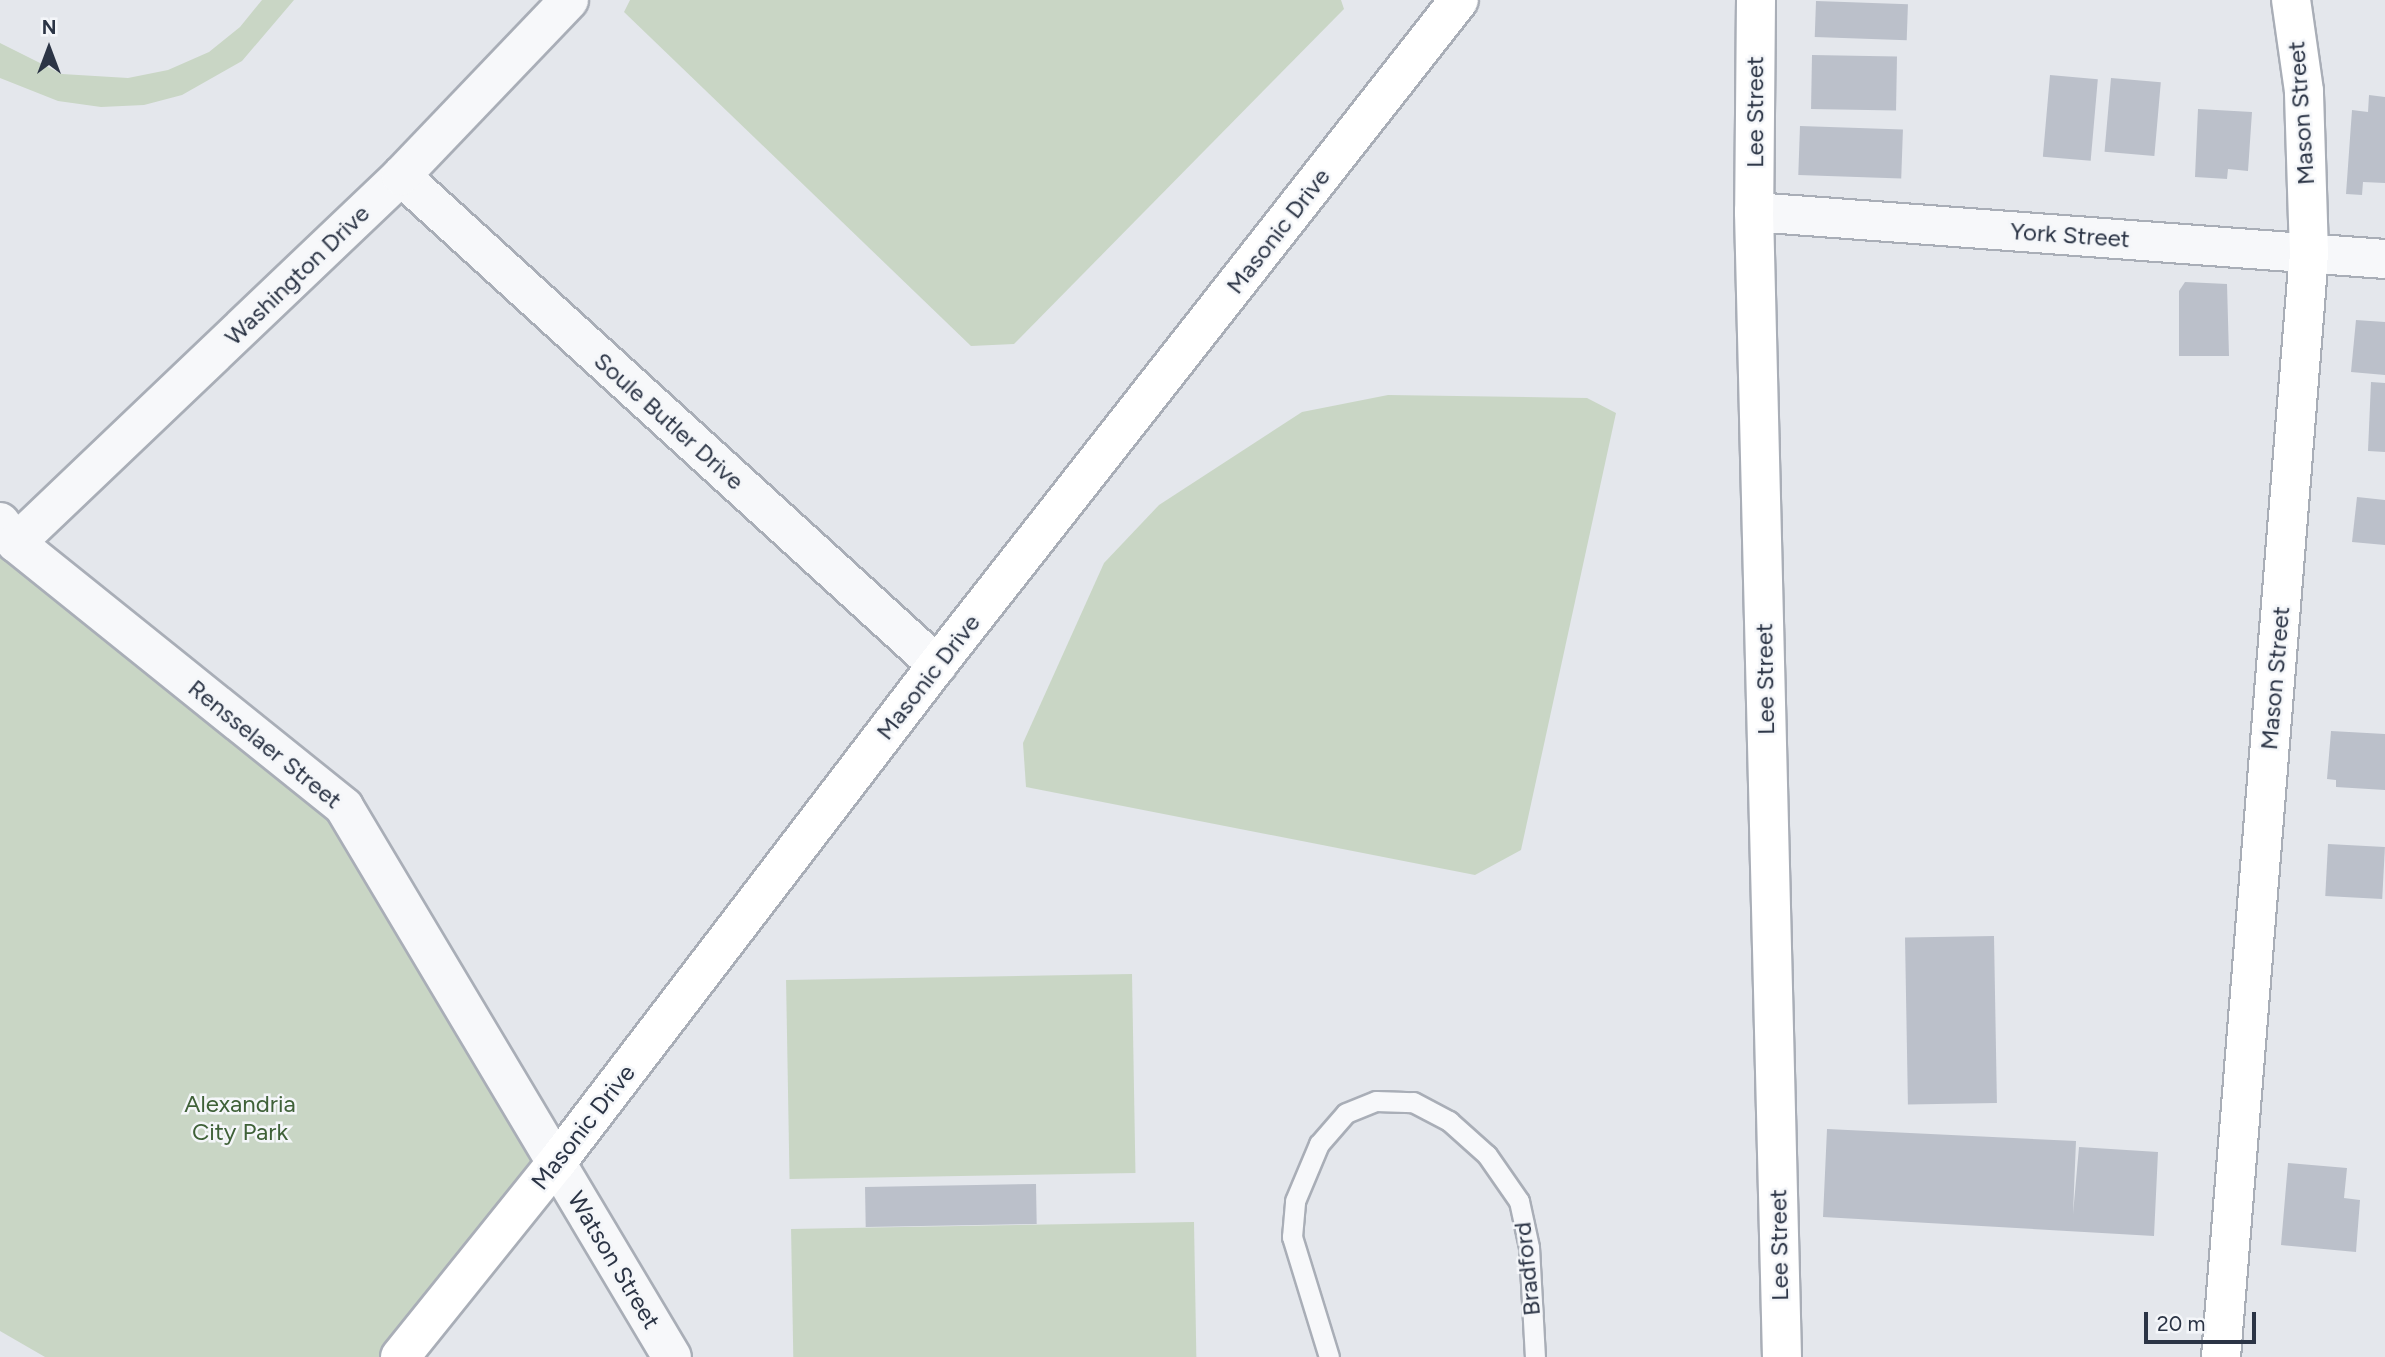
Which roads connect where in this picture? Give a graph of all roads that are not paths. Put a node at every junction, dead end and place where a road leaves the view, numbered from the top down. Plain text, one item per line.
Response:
1 (569, 0) edge
2 (1459, 0) edge
3 (1756, 0) edge
4 (2291, 0) edge
5 (401, 176) junction
6 (1754, 212) junction
7 (2309, 253) junction
8 (2385, 259) edge
9 (8, 532) edge
10 (937, 666) junction
11 (557, 1162) junction
12 (400, 1357) edge
13 (672, 1357) edge
14 (1329, 1357) edge
15 (1535, 1357) edge
16 (1782, 1357) edge
17 (2221, 1357) edge

1 - 5 street, Washington Drive
2 - 10 main road, Masonic Drive
3 - 6 main road, Lee Street
4 - 7 main road, Mason Street
5 - 9 street, Washington Drive
5 - 10 street, Soule Butler Drive
6 - 7 street, York Street
6 - 16 main road, Lee Street
7 - 8 street, York Street
7 - 17 main road, Mason Street
9 - 11 street, Rensselaer Street
10 - 11 main road, Masonic Drive
11 - 12 main road, Masonic Drive
11 - 13 street, Watson Street
14 - 15 lane, Bradford

